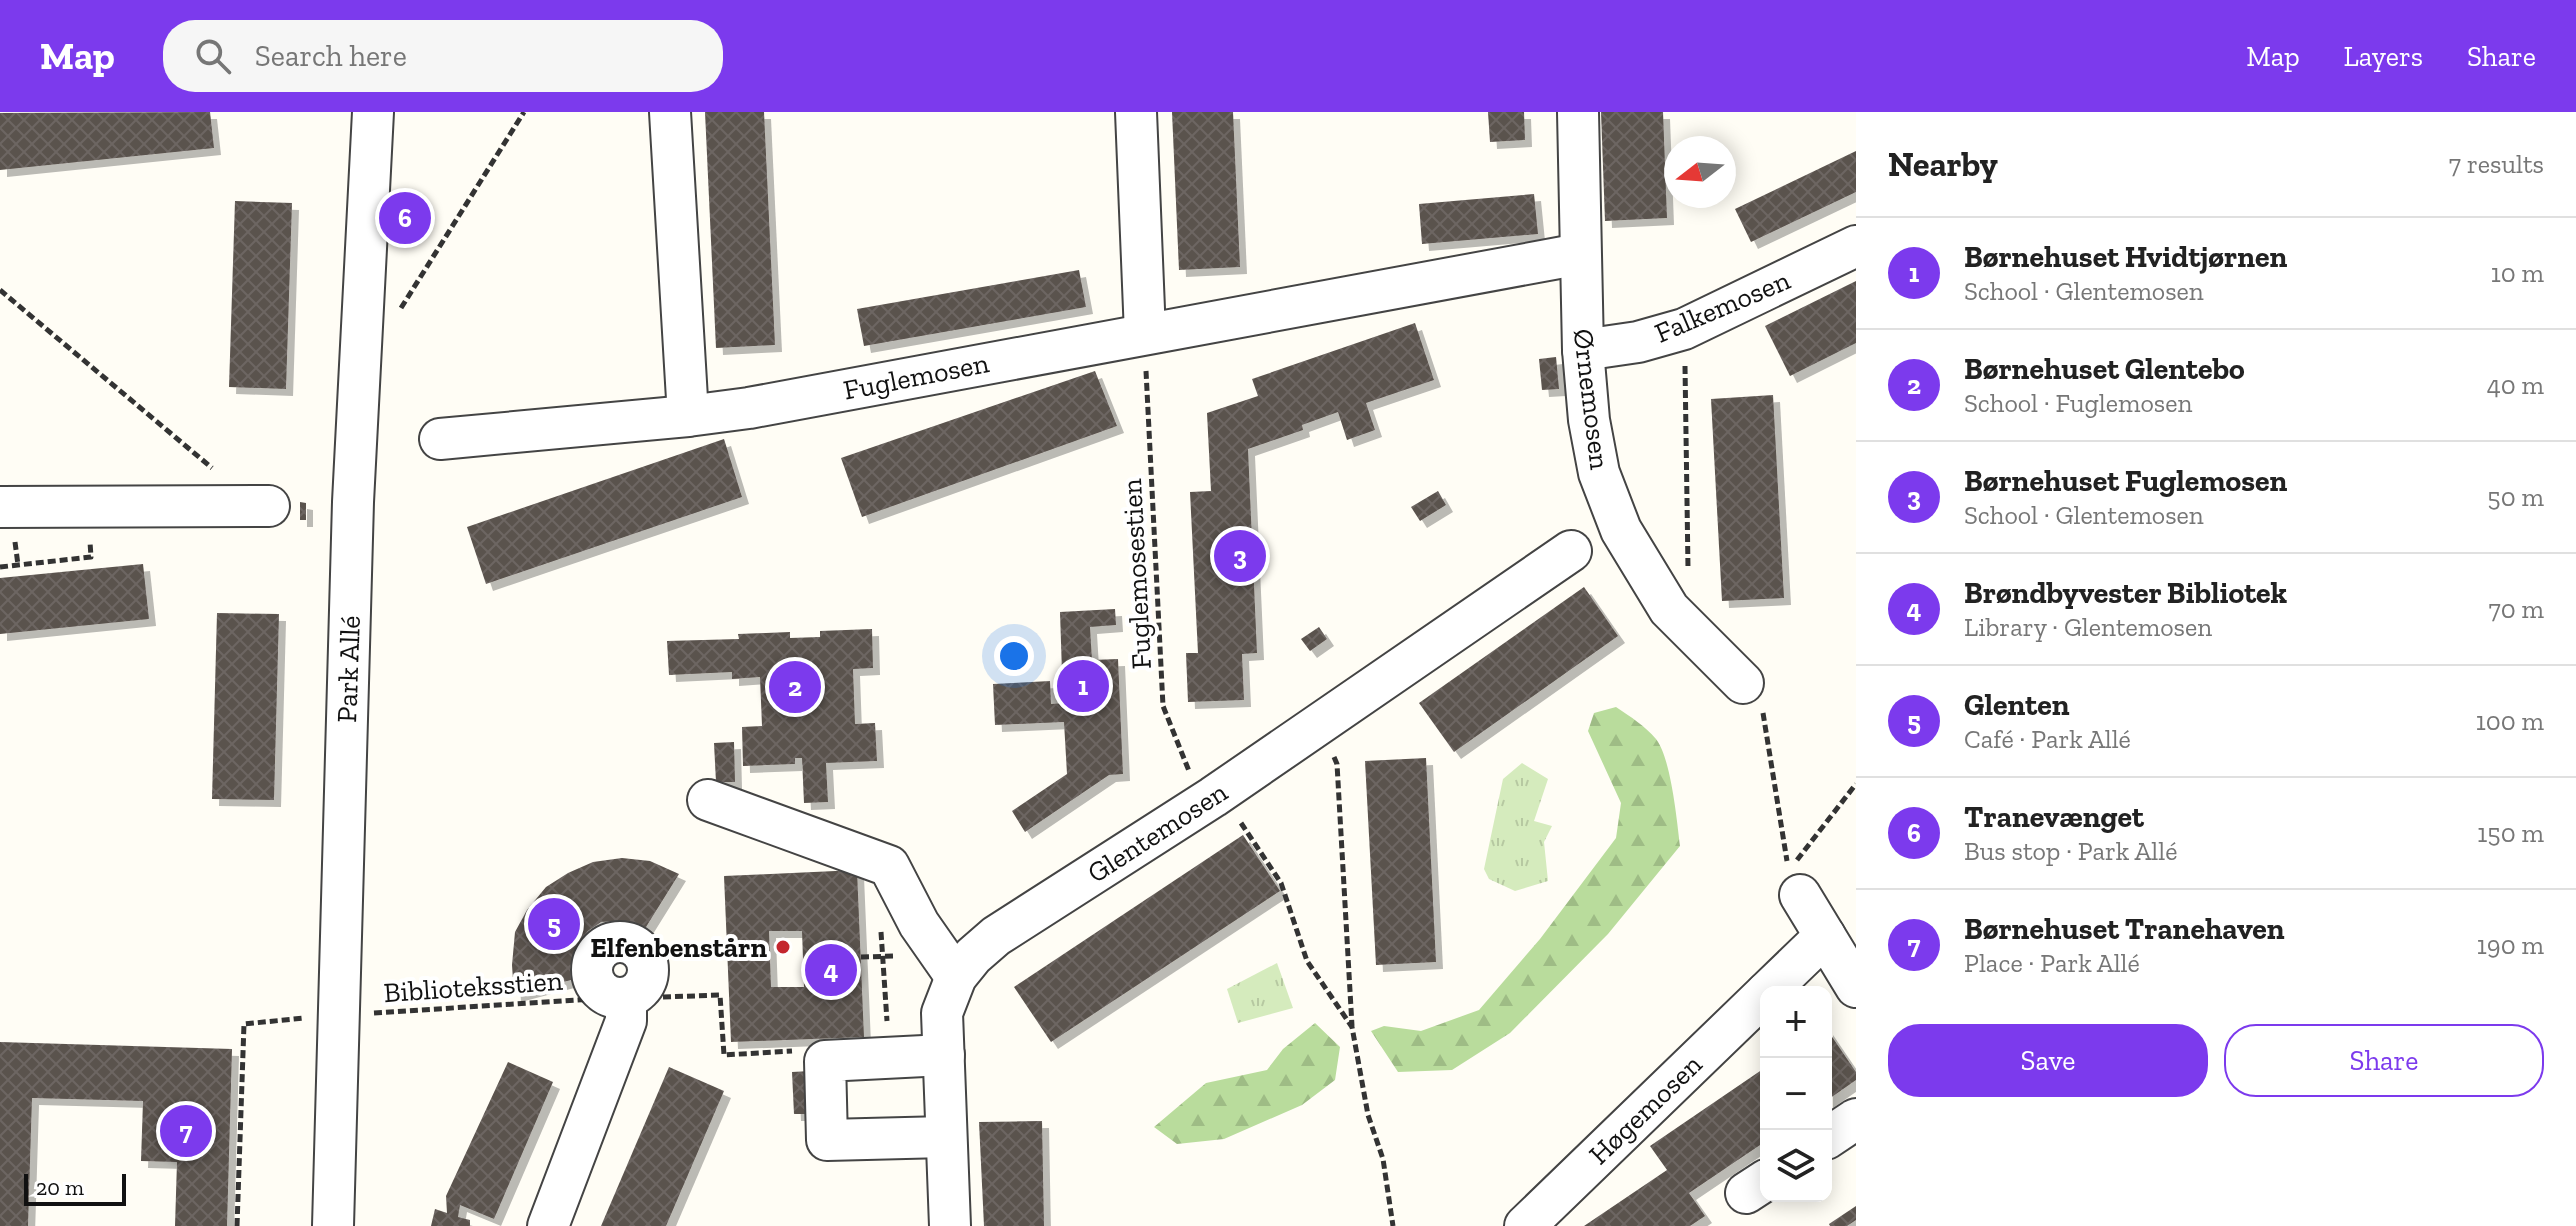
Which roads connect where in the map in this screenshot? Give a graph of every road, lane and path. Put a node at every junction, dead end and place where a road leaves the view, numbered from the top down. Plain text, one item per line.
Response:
1 (373, 112) edge
2 (524, 112) edge
3 (670, 112) edge
4 (1136, 112) edge
5 (1578, 112) edge
6 (1856, 246) edge
7 (1580, 254) junction
8 (0, 290) edge
9 (401, 309) dead end
10 (1684, 329) junction
11 (1145, 334) junction
12 (1583, 350) junction
13 (688, 416) junction
14 (440, 439) dead end
15 (218, 473) dead end
16 (86, 506) junction
17 (269, 506) dead end
18 (0, 507) edge
19 (1571, 551) dead end
20 (0, 567) edge
21 (1689, 572) dead end
22 (1743, 683) joint
23 (1317, 724) junction
24 (1856, 784) edge
25 (1213, 797) junction
26 (708, 800) dead end
27 (1794, 883) junction
28 (880, 925) dead end
29 (1825, 936) junction
30 (881, 956) junction
31 (861, 957) dead end
32 (905, 957) dead end
33 (956, 977) junction
34 (1772, 986) edge
35 (1856, 987) edge
36 (619, 997) junction
37 (1760, 998) edge
38 (338, 1015) junction
39 (1352, 1027) junction
40 (944, 1055) junction
41 (890, 1059) junction
42 (825, 1061) junction
43 (1856, 1119) edge
44 (1832, 1135) edge
45 (945, 1137) junction
46 (237, 1226) edge
47 (333, 1226) edge
48 (548, 1226) edge
49 (950, 1226) edge
50 (1393, 1226) edge
51 (1525, 1226) edge

1 - 38 street, Park Allé
2 - 9 path
3 - 13 street
4 - 11 street
5 - 7 street, Ørnemosen
6 - 10 street, Falkemosen
7 - 11 street, Fuglemosen
7 - 12 street, Ørnemosen
8 - 15 path
10 - 12 street, Falkemosen
10 - 21 path
11 - 13 street, Fuglemosen
11 - 25 path, Fuglemosestien
12 - 22 street, Ørnemosen
13 - 14 street, Fuglemosen
16 - 17 street
16 - 18 street
16 - 20 path
19 - 23 street, Glentemosen
22 - 27 path
23 - 25 street, Glentemosen
23 - 39 path
24 - 27 path
25 - 33 street, Glentemosen
25 - 39 path, Fuglemosestien
26 - 33 street
27 - 29 street
28 - 30 path
29 - 34 street, Høgemosen
29 - 35 street
30 - 31 path
30 - 32 path
30 - 41 path
33 - 40 street, Glentemosen
36 - 38 path, Biblioteksstien
36 - 42 path, Biblioteksstien
36 - 48 street
37 - 51 street, Høgemosen
38 - 46 path, Biblioteksstien
38 - 47 street, Park Allé
39 - 50 path
40 - 41 street
40 - 45 street, Glentemosen
41 - 42 street
42 - 45 street
43 - 44 street
45 - 49 street, Glentemosen

